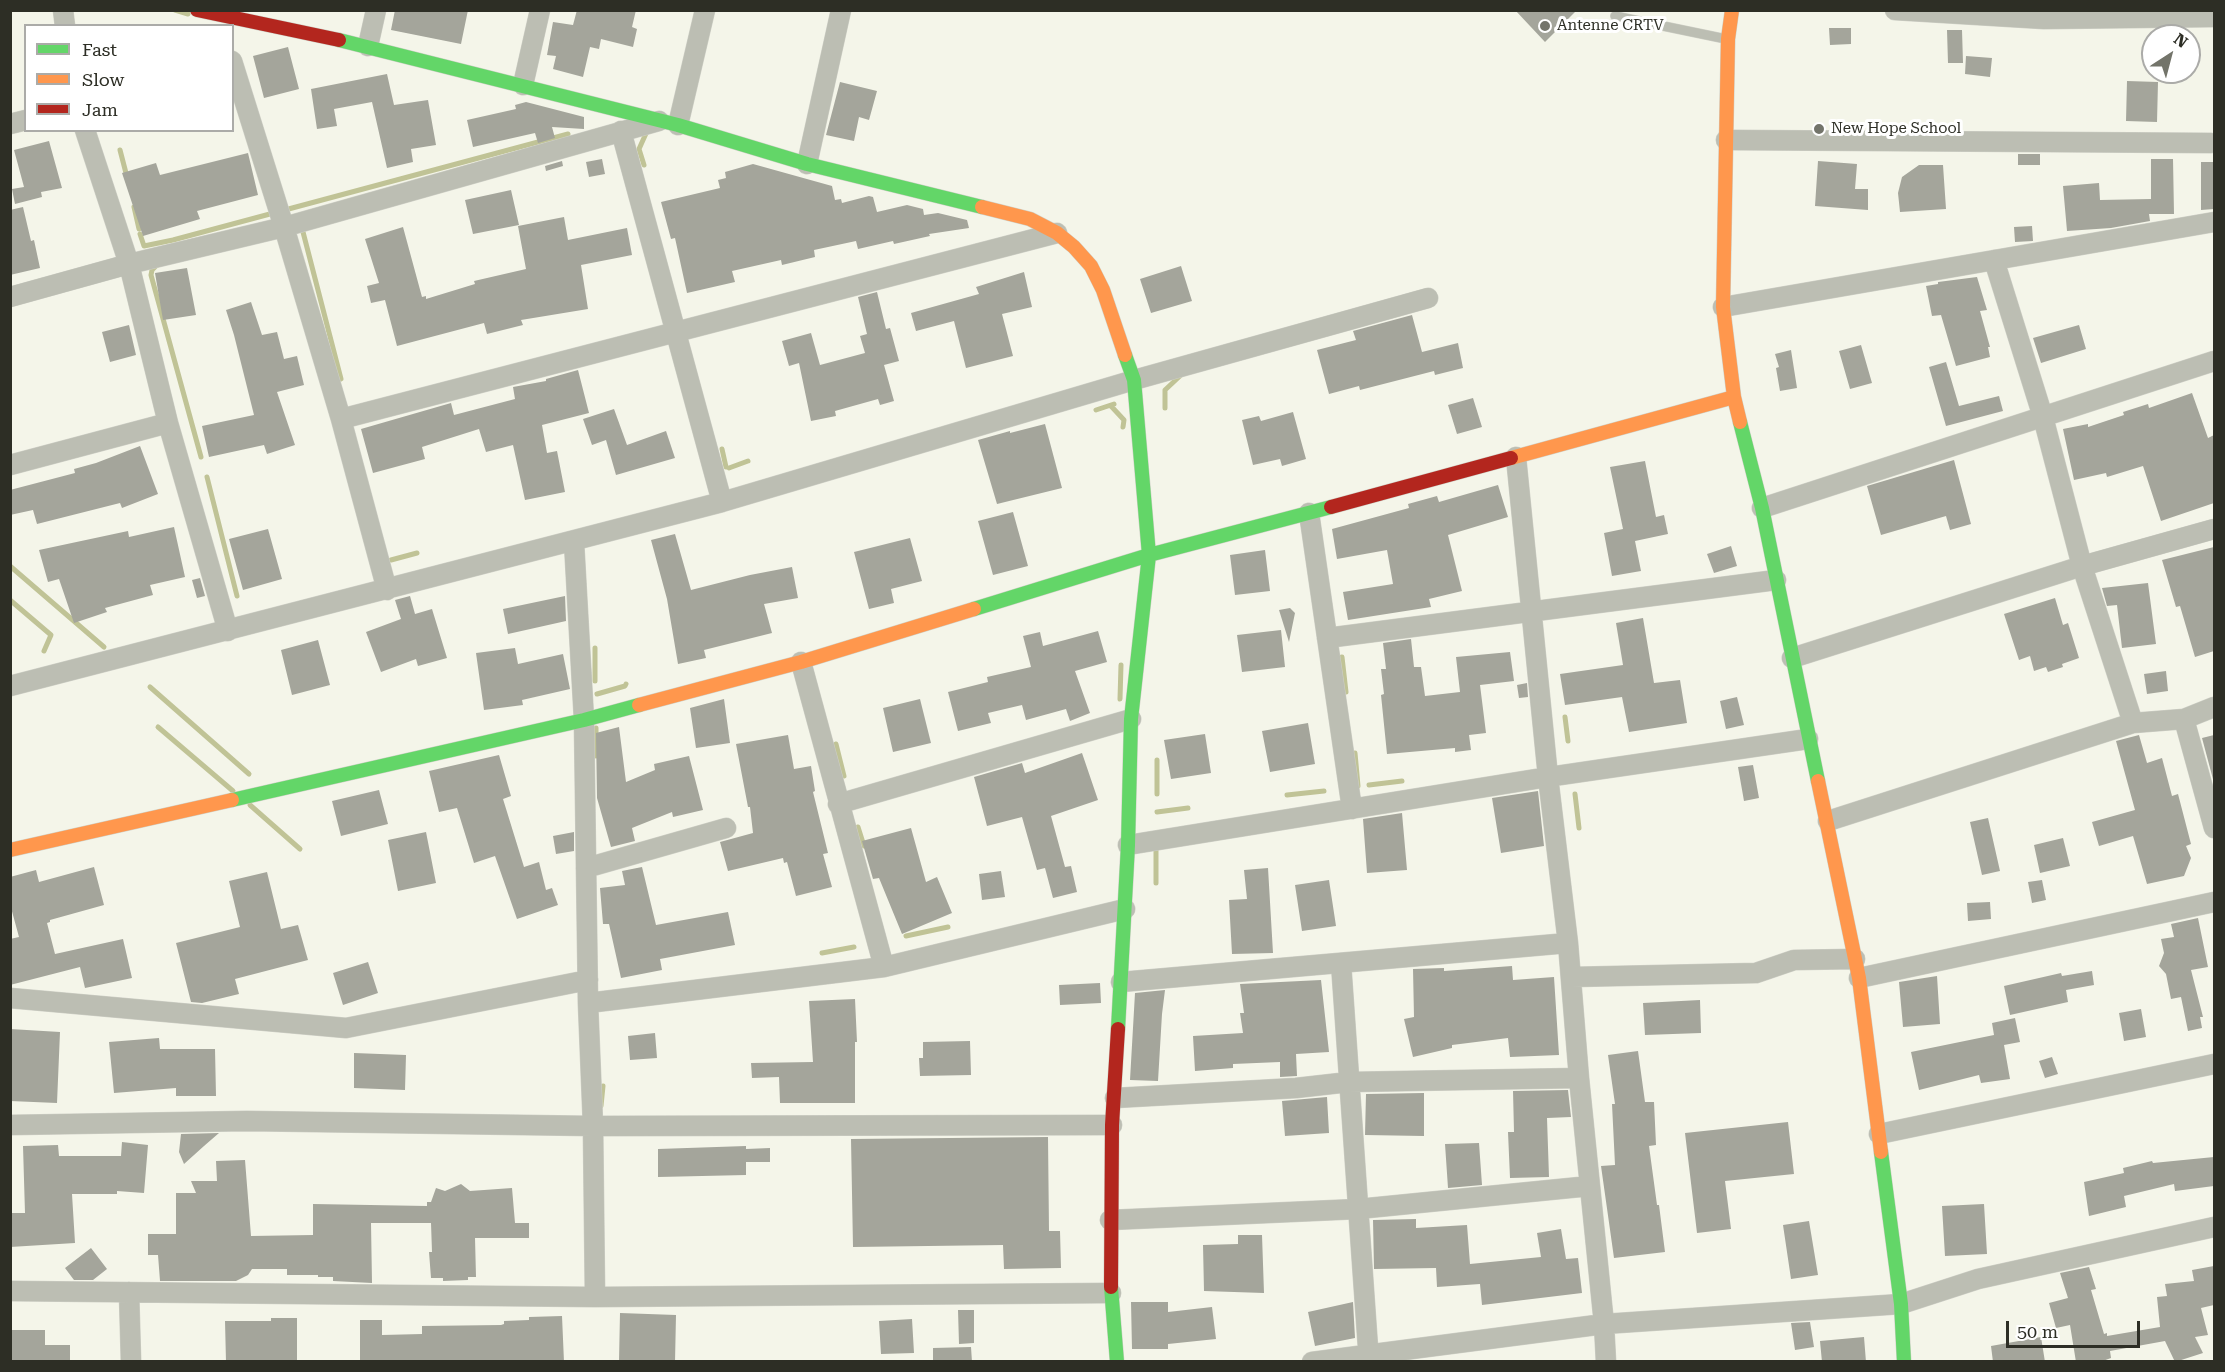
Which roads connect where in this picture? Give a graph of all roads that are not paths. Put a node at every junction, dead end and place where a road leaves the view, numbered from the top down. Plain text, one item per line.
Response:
1 (197, 10) edge
2 (376, 10) edge
3 (540, 10) edge
4 (705, 10) edge
5 (842, 10) edge
6 (1732, 10) edge
7 (1895, 10) edge
8 (2044, 15) edge
9 (1615, 16) dead end
10 (220, 17) edge
11 (2214, 17) edge
12 (1728, 39) junction
13 (368, 46) junction
14 (234, 68) edge
15 (523, 85) junction
16 (670, 123) junction
17 (621, 131) junction
18 (86, 132) edge
19 (1726, 141) junction
20 (2211, 143) dead end
21 (807, 164) junction
22 (2214, 222) edge
23 (285, 226) junction
24 (1057, 233) junction
25 (1994, 260) junction
26 (129, 264) junction
27 (10, 297) edge
28 (1428, 298) dead end
29 (1723, 307) junction
30 (675, 333) junction
31 (2214, 361) edge
32 (1134, 380) junction
33 (1734, 397) junction
34 (2043, 417) junction
35 (341, 419) junction
36 (168, 423) junction
37 (1516, 457) junction
38 (10, 465) edge
39 (722, 502) junction
40 (1762, 508) junction
41 (1309, 513) junction
42 (2214, 530) edge
43 (574, 542) junction
44 (1149, 555) junction
45 (2082, 566) junction
46 (1776, 580) junction
47 (387, 590) junction
48 (1532, 612) junction
49 (228, 631) junction
50 (1327, 638) junction
51 (1792, 658) junction
52 (801, 662) junction
53 (10, 686) edge
54 (2214, 707) edge
55 (1131, 719) junction
56 (2184, 719) junction
57 (584, 720) junction
58 (2133, 723) junction
59 (1808, 739) junction
60 (1548, 777) junction
61 (838, 804) junction
62 (1352, 809) junction
63 (1828, 820) junction
64 (726, 828) dead end
65 (2214, 828) edge
66 (1128, 845) junction
67 (10, 850) edge
68 (586, 868) junction
69 (2214, 902) edge
70 (1125, 909) junction
71 (1568, 943) junction
72 (1341, 963) junction
73 (884, 967) junction
74 (1857, 968) junction
75 (1571, 977) junction
76 (588, 980) junction
77 (1121, 982) junction
78 (10, 998) edge
79 (588, 1003) junction
80 (2214, 1064) edge
81 (1579, 1078) junction
82 (1349, 1082) junction
83 (1115, 1098) junction
84 (10, 1125) edge
85 (1112, 1125) junction
86 (593, 1126) junction
87 (1879, 1134) junction
88 (1590, 1186) junction
89 (1358, 1209) junction
90 (1110, 1220) junction
91 (2214, 1227) edge
92 (10, 1291) edge
93 (129, 1292) junction
94 (1111, 1293) junction
95 (595, 1297) junction
96 (1901, 1304) junction
97 (1604, 1324) junction
98 (1368, 1358) edge
99 (131, 1362) edge
100 (1117, 1362) edge
101 (1312, 1362) edge
102 (1606, 1362) edge
103 (1904, 1362) edge

1 - 10 street
2 - 13 street
3 - 15 street
4 - 16 street
5 - 21 street
6 - 12 street
7 - 8 street
8 - 11 street
9 - 12 lane
10 - 13 street
12 - 19 street
13 - 15 street
14 - 23 street
15 - 16 street
16 - 17 street
16 - 21 street
17 - 23 street
17 - 30 street
18 - 26 street
19 - 20 street
19 - 29 street
21 - 24 street
22 - 25 street
23 - 26 street
23 - 35 street
24 - 30 street
24 - 32 street
25 - 29 street
25 - 34 street
26 - 27 street
26 - 36 street
28 - 32 street
29 - 33 street
30 - 35 street
30 - 39 street
31 - 34 street
32 - 39 street
32 - 44 street
33 - 37 street
33 - 40 street
34 - 40 street
34 - 45 street
35 - 47 street
36 - 38 street
36 - 49 street
37 - 41 street
37 - 48 street
39 - 43 street
40 - 46 street
41 - 44 street
41 - 50 street
42 - 45 street
43 - 47 street
43 - 57 street
44 - 52 street
44 - 55 street
45 - 51 street
45 - 58 street
46 - 48 street
46 - 51 street
47 - 49 street
48 - 50 street
48 - 60 street
49 - 53 street
50 - 62 street
51 - 59 street
52 - 57 street
52 - 61 street
54 - 56 street
55 - 61 street
55 - 66 street
56 - 58 street
56 - 65 street
57 - 67 street
57 - 68 street
58 - 63 street
59 - 60 street
59 - 63 street
60 - 62 street
60 - 71 street
61 - 73 street
62 - 66 street
63 - 74 street
64 - 68 street
66 - 70 street
68 - 76 street
69 - 74 street
70 - 73 street
70 - 77 street
71 - 72 street
71 - 75 street
72 - 77 street
72 - 82 street
73 - 79 street
74 - 75 street
74 - 87 street
75 - 81 street
76 - 78 street
76 - 79 street
77 - 83 street
79 - 86 street
80 - 87 street
81 - 82 street
81 - 88 street
82 - 83 street
82 - 89 street
83 - 85 street
84 - 86 street
85 - 86 street
85 - 90 street
86 - 95 street
87 - 96 street
88 - 89 street
88 - 97 street
89 - 90 street
89 - 98 street
90 - 94 street
91 - 96 street
92 - 93 street
93 - 95 street
93 - 99 street
94 - 95 street
94 - 100 street
96 - 97 street
96 - 103 street
97 - 98 street
97 - 102 street
98 - 101 street

